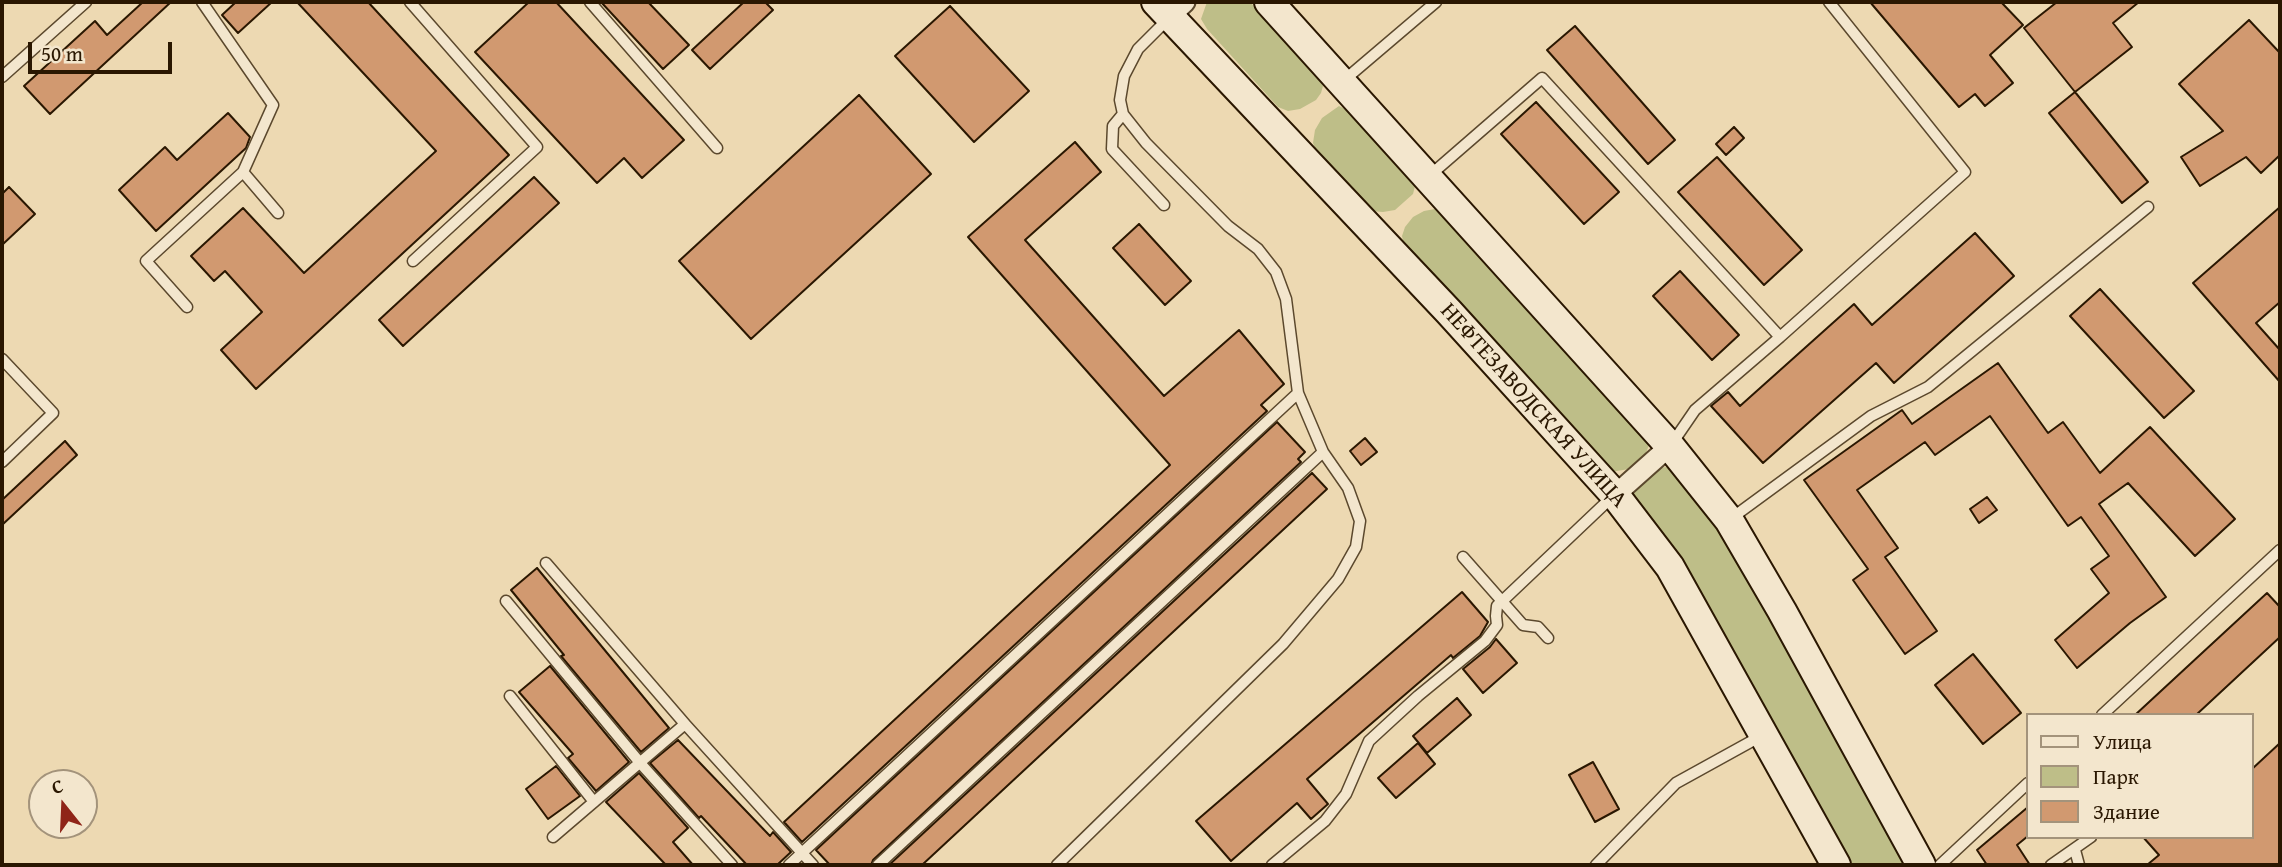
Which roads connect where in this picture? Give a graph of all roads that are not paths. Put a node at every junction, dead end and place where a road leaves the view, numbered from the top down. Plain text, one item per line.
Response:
1 (86, 2) edge
2 (202, 2) edge
3 (410, 2) edge
4 (590, 2) edge
5 (1269, 2) edge
6 (1436, 2) edge
7 (1829, 2) edge
8 (1170, 7) edge
9 (2, 77) edge
10 (1342, 82) junction
11 (1123, 114) junction
12 (717, 148) dead end
13 (243, 172) junction
14 (1428, 178) junction
15 (1164, 205) dead end
16 (2148, 207) dead end
17 (278, 213) dead end
18 (413, 261) dead end
19 (187, 307) dead end
20 (1780, 337) junction
21 (2, 359) edge
22 (1298, 393) junction
23 (1670, 446) junction
24 (1323, 452) junction
25 (2, 462) edge
26 (1615, 495) junction
27 (1729, 520) junction
28 (2280, 550) edge
29 (1463, 557) dead end
30 (546, 563) dead end
31 (506, 601) dead end
32 (1504, 601) junction
33 (1548, 638) dead end
34 (510, 696) dead end
35 (2104, 713) edge
36 (685, 724) junction
37 (1763, 734) junction
38 (640, 764) junction
39 (2026, 785) edge
40 (594, 802) junction
41 (553, 837) dead end
42 (2089, 839) edge
43 (2075, 850) junction
44 (802, 853) junction
45 (2077, 864) edge
46 (732, 865) edge
47 (789, 865) edge
48 (813, 865) edge
49 (878, 865) edge
50 (1057, 865) edge
51 (1272, 865) edge
52 (1596, 865) edge
53 (1836, 865) edge
54 (1922, 865) edge
55 (1940, 865) edge
56 (2050, 865) edge

1 - 9 lane
2 - 13 lane
3 - 18 lane
4 - 12 lane
5 - 10 main road
6 - 10 lane
7 - 20 lane
8 - 11 lane
8 - 26 main road, НЕФТЕЗАВОДСКАЯ УЛИЦА
10 - 14 main road
11 - 15 lane
11 - 22 lane
13 - 17 lane
13 - 19 lane
14 - 20 lane
14 - 23 main road
16 - 27 lane
20 - 23 lane
21 - 25 lane
22 - 24 lane
22 - 44 lane
23 - 26 street
23 - 27 main road
24 - 49 lane
24 - 50 lane
26 - 32 lane
26 - 37 main road, НЕФТЕЗАВОДСКАЯ УЛИЦА
27 - 54 main road
28 - 35 lane
29 - 32 lane
30 - 36 lane
31 - 38 lane
32 - 33 lane
32 - 51 lane
34 - 40 lane
36 - 38 lane
36 - 44 lane
37 - 52 lane
37 - 53 main road, НЕФТЕЗАВОДСКАЯ УЛИЦА
38 - 40 lane
38 - 46 lane
39 - 55 lane
40 - 41 lane
42 - 43 lane
43 - 45 lane
43 - 56 lane
44 - 47 lane
44 - 48 lane

